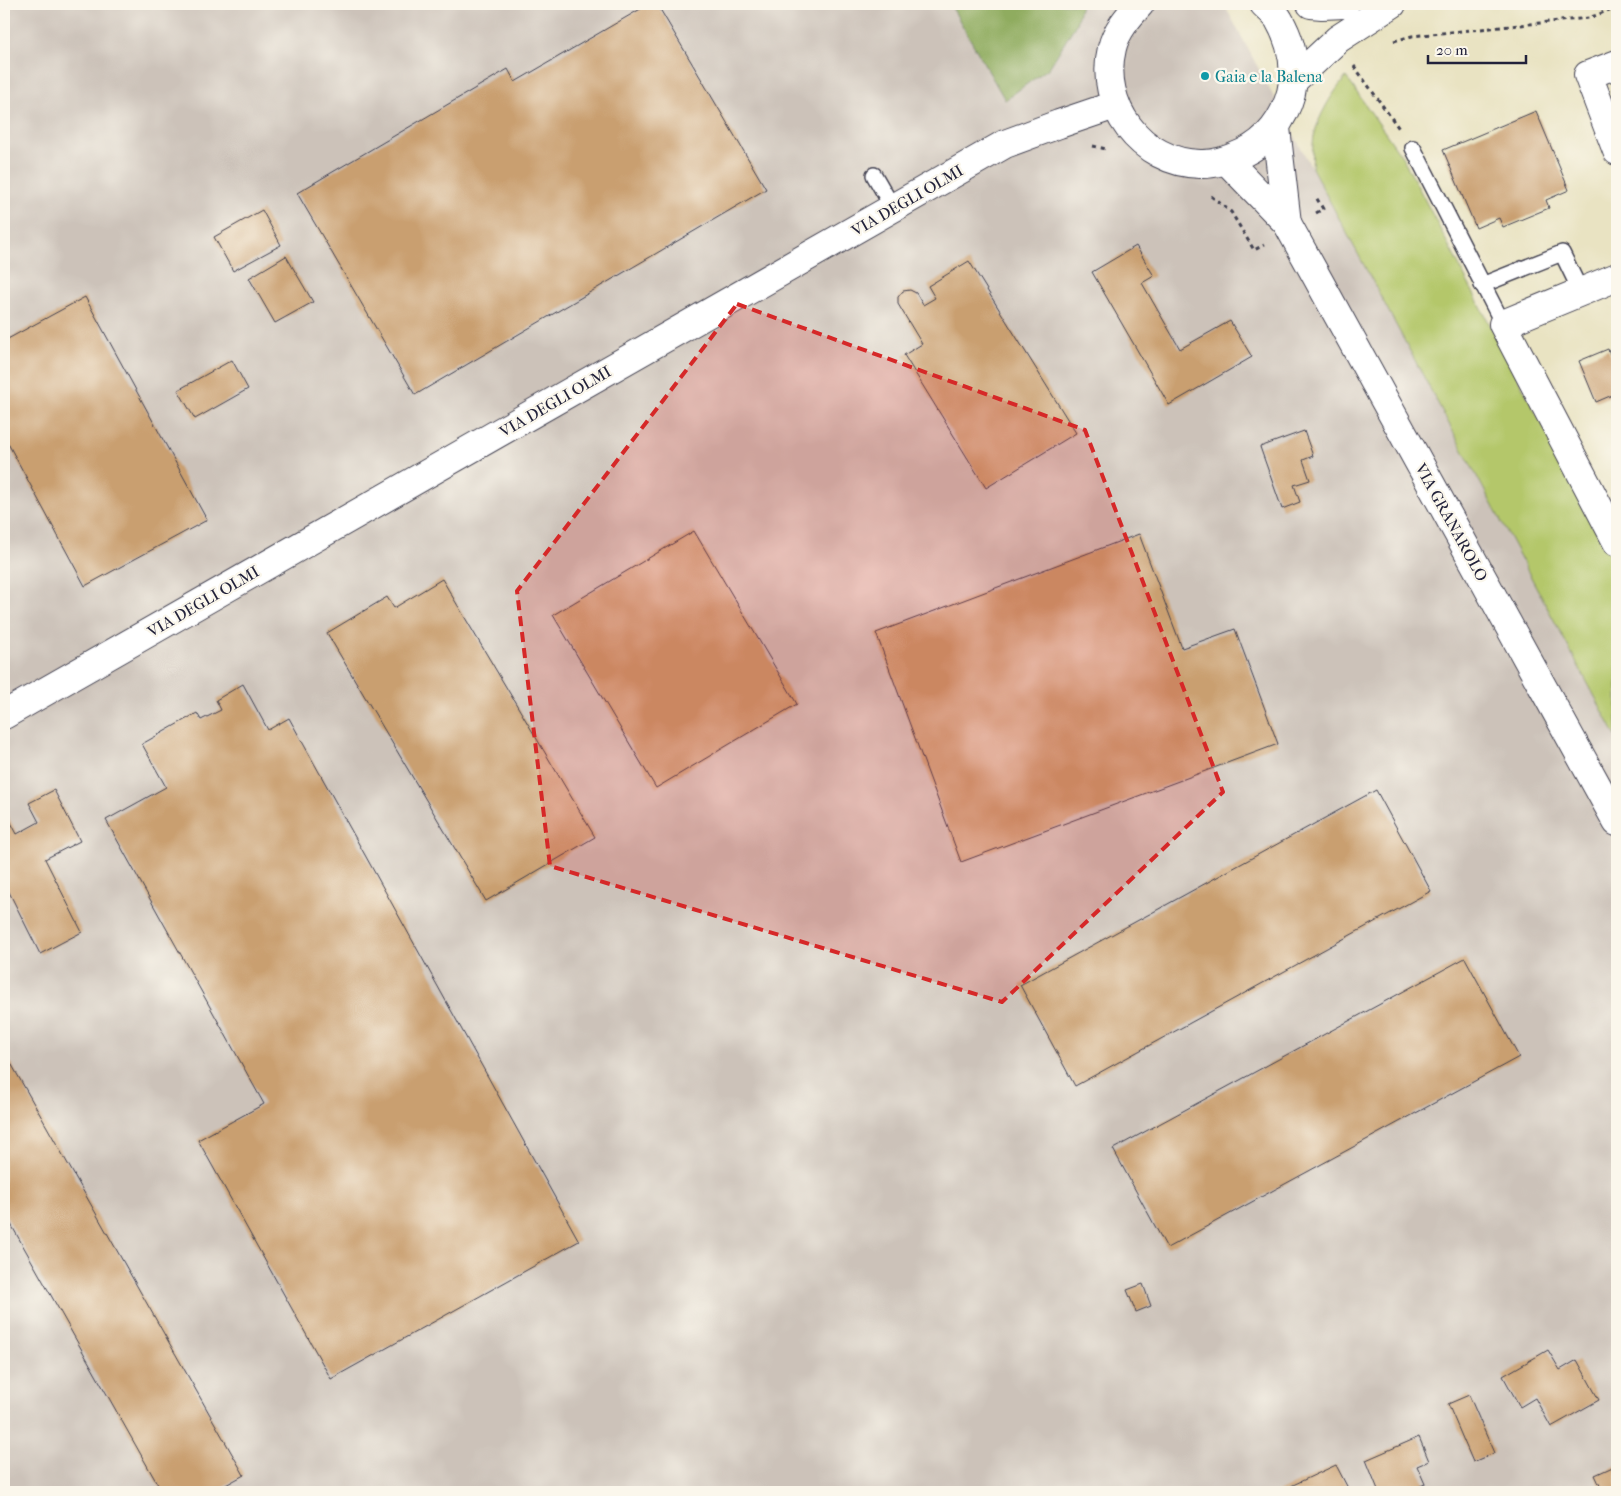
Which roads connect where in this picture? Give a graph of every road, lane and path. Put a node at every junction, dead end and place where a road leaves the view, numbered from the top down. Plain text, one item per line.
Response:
1 (1140, 4) edge
2 (1264, 4) edge
3 (1311, 4) edge
4 (1345, 4) edge
5 (1392, 4) edge
6 (1617, 7) edge
7 (1338, 39) junction
8 (1390, 42) dead end
9 (1617, 64) edge
10 (1294, 80) junction
11 (1115, 105) junction
12 (1276, 128) junction
13 (1414, 148) joint
14 (1617, 150) edge
15 (1227, 160) junction
16 (874, 175) dead end
17 (1316, 195) dead end
18 (893, 208) junction
19 (1323, 209) dead end
20 (1287, 223) junction
21 (1617, 277) edge
22 (1482, 285) junction
23 (1581, 292) junction
24 (1503, 324) junction
25 (1617, 542) edge
26 (4, 715) edge
27 (1617, 822) edge

1 - 11 street
2 - 10 street
3 - 4 street
5 - 7 street
6 - 8 path
7 - 10 street
7 - 13 path
9 - 14 street
10 - 12 street
11 - 15 street
11 - 18 street, VIA DEGLI OLMI
12 - 15 street
12 - 20 street
13 - 22 lane
15 - 20 street
16 - 18 lane
17 - 19 path
18 - 26 street, VIA DEGLI OLMI
20 - 27 street, VIA GRANAROLO
21 - 23 street
22 - 23 lane
22 - 24 lane
23 - 24 street
24 - 25 street

